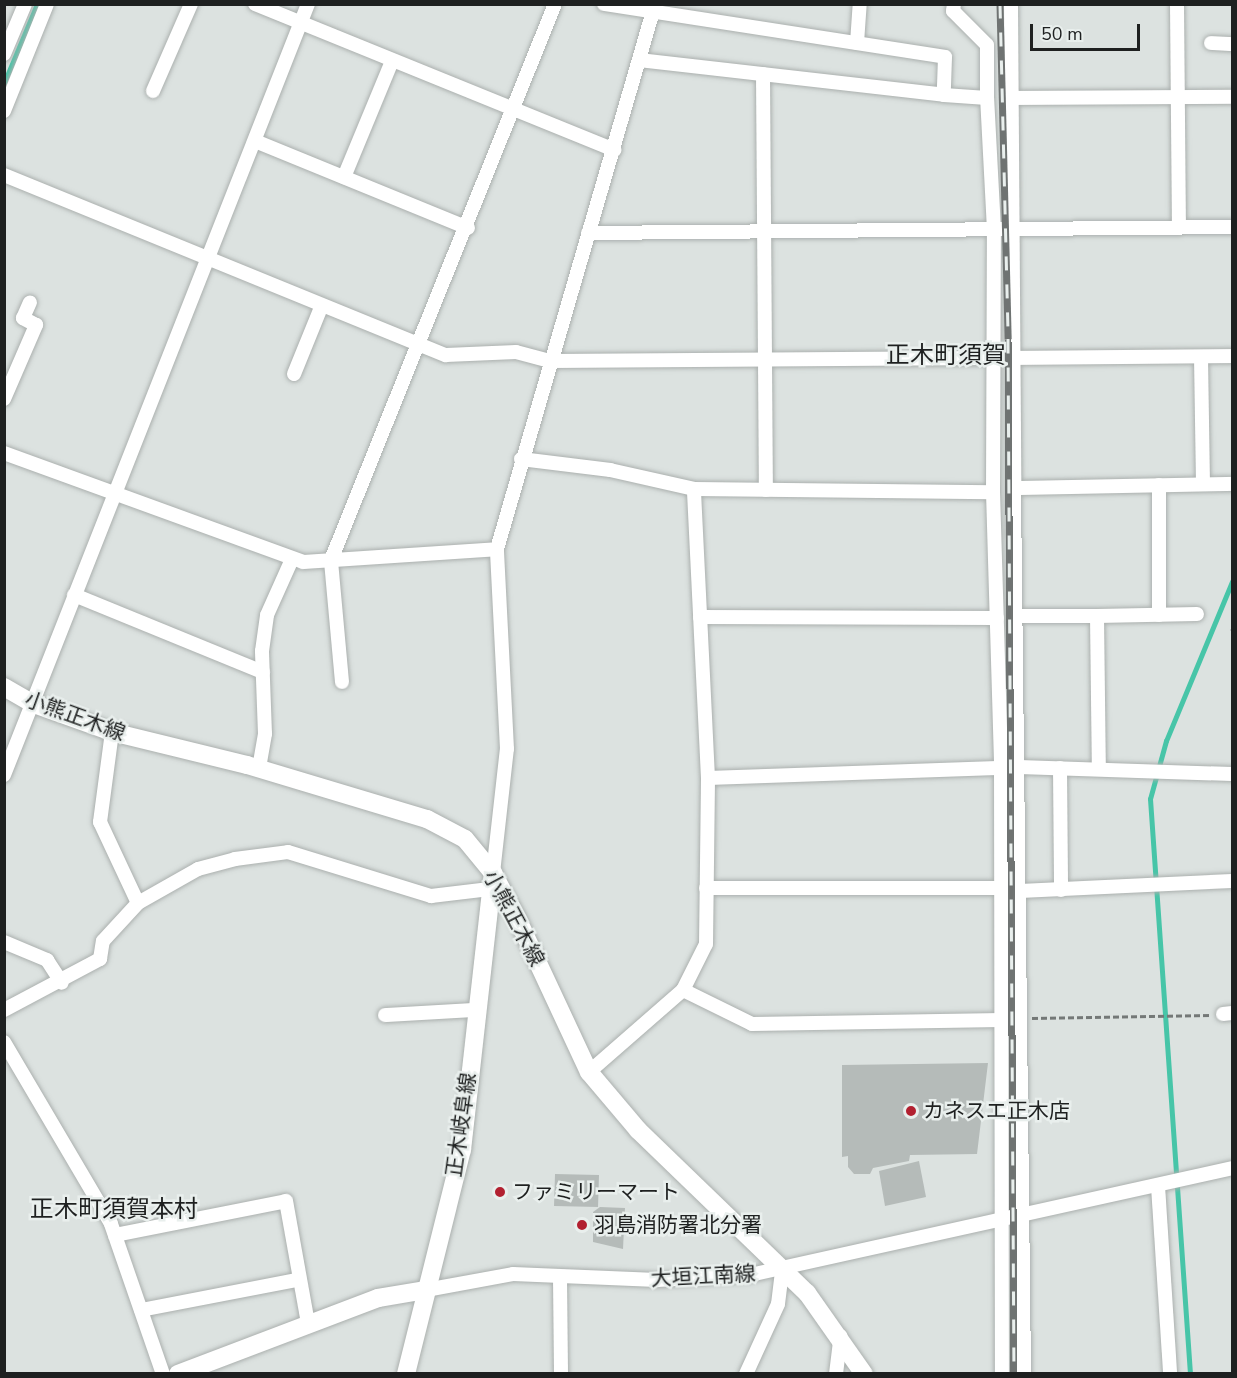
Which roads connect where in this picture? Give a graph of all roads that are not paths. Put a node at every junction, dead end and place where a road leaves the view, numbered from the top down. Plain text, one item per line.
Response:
1 (25, 4) edge
2 (47, 4) edge
3 (191, 4) edge
4 (255, 4) edge
5 (309, 4) edge
6 (555, 4) edge
7 (604, 4) edge
8 (860, 4) edge
9 (954, 4) edge
10 (1011, 4) edge
11 (1177, 4) edge
12 (653, 9) edge
13 (302, 25) junction
14 (857, 43) junction
15 (1211, 43) dead end
16 (1233, 44) edge
17 (4, 54) edge
18 (639, 60) junction
19 (392, 61) junction
20 (763, 74) junction
21 (153, 91) dead end
22 (944, 95) junction
23 (1233, 96) edge
24 (1176, 97) junction
25 (987, 98) junction
26 (1013, 98) junction
27 (4, 111) edge
28 (516, 111) junction
29 (255, 141) junction
30 (615, 150) junction
31 (4, 175) edge
32 (344, 177) junction
33 (1179, 225) junction
34 (1233, 227) edge
35 (468, 228) junction
36 (1015, 229) junction
37 (994, 230) junction
38 (765, 231) junction
39 (588, 233) junction
40 (208, 256) junction
41 (30, 302) dead end
42 (322, 305) junction
43 (418, 346) junction
44 (1233, 356) edge
45 (1201, 357) junction
46 (984, 358) dead end
47 (1014, 358) junction
48 (767, 360) junction
49 (550, 361) junction
50 (294, 374) dead end
51 (4, 399) edge
52 (4, 453) edge
53 (521, 459) junction
54 (1203, 484) junction
55 (1233, 484) edge
56 (1159, 485) junction
57 (1014, 488) junction
58 (694, 489) junction
59 (765, 490) junction
60 (993, 492) junction
61 (112, 495) junction
62 (497, 549) junction
63 (292, 559) junction
64 (331, 560) junction
65 (74, 595) junction
66 (1197, 614) dead end
67 (1159, 615) junction
68 (1017, 616) junction
69 (1096, 616) junction
70 (700, 617) junction
71 (997, 618) junction
72 (263, 672) junction
73 (342, 682) dead end
74 (4, 687) edge
75 (34, 704) junction
76 (112, 732) junction
77 (1019, 767) junction
78 (260, 768) junction
79 (1001, 768) junction
80 (1060, 768) junction
81 (1099, 769) junction
82 (1233, 774) edge
83 (4, 775) edge
84 (708, 778) junction
85 (492, 881) junction
86 (1233, 881) edge
87 (706, 888) junction
88 (1001, 888) junction
89 (1061, 890) junction
90 (1020, 891) junction
91 (138, 903) junction
92 (4, 942) edge
93 (62, 983) junction
94 (683, 990) junction
95 (4, 1010) edge
96 (475, 1010) junction
97 (385, 1015) dead end
98 (1002, 1020) junction
99 (4, 1042) edge
100 (589, 1072) junction
101 (1233, 1168) edge
102 (1158, 1185) junction
103 (1022, 1217) junction
104 (1003, 1221) junction
105 (115, 1235) junction
106 (782, 1269) junction
107 (560, 1277) junction
108 (297, 1280) junction
109 (426, 1290) junction
110 (141, 1310) junction
111 (308, 1323) junction
112 (841, 1336) junction
113 (163, 1374) edge
114 (178, 1374) edge
115 (406, 1374) edge
116 (561, 1374) edge
117 (746, 1374) edge
118 (836, 1374) edge
119 (864, 1374) edge
120 (1002, 1374) edge
121 (1024, 1374) edge
122 (1170, 1374) edge

1 - 17 street
2 - 27 street
3 - 21 street
4 - 13 street
5 - 13 street
6 - 28 street
7 - 12 street
8 - 14 street
9 - 25 street
10 - 26 street
11 - 24 street
12 - 14 street
12 - 18 street
13 - 19 street
13 - 29 street
14 - 22 street
15 - 16 street
18 - 20 street
18 - 30 street
19 - 28 street
19 - 32 street
20 - 22 street
20 - 38 street
22 - 25 street
23 - 24 street
24 - 26 street
24 - 33 street
25 - 37 street
26 - 36 street
28 - 30 street
28 - 35 street
29 - 32 street
29 - 40 street
30 - 39 street
31 - 40 street
32 - 35 street
33 - 34 street
33 - 36 street
35 - 43 street
36 - 37 street
36 - 47 street
37 - 38 street
37 - 60 street
38 - 39 street
38 - 48 street
39 - 49 street
40 - 42 street
40 - 61 street
41 - 51 street
42 - 43 street
42 - 50 street
43 - 49 street
43 - 64 street
44 - 45 street
45 - 47 street
45 - 54 street
46 - 48 street
47 - 57 street
48 - 49 street
48 - 59 street
49 - 53 street
52 - 61 street
53 - 58 street
53 - 62 street
54 - 55 street
54 - 56 street
56 - 57 street
56 - 67 street
57 - 68 street
58 - 59 street
58 - 70 street
59 - 60 street
60 - 71 street
61 - 63 street
61 - 65 street
62 - 64 street
62 - 85 street
63 - 64 street
63 - 72 street
64 - 73 street
65 - 72 street
65 - 75 street
66 - 67 street
67 - 69 street
68 - 69 street
68 - 77 street
69 - 81 street
70 - 71 street
70 - 84 street
71 - 79 street
72 - 78 street
74 - 75 main road, 小熊正木線
75 - 76 main road, 小熊正木線
75 - 83 street
76 - 78 main road, 小熊正木線
76 - 91 street
77 - 79 street
77 - 80 street
77 - 90 street
78 - 85 main road, 小熊正木線
79 - 84 street
79 - 88 street
80 - 81 street
80 - 89 street
81 - 82 street
84 - 87 street
85 - 91 street
85 - 96 main road, 正木岐阜線
85 - 100 main road, 小熊正木線
86 - 89 street
87 - 88 street
87 - 94 street
88 - 98 street
89 - 90 street
90 - 103 street
91 - 93 street
92 - 93 street
93 - 95 street
94 - 98 street
94 - 100 street
96 - 97 street
96 - 109 main road, 正木岐阜線
98 - 104 street
99 - 105 street
100 - 106 main road, 小熊正木線
101 - 102 street, 大垣江南線
102 - 103 street, 大垣江南線
102 - 122 street
103 - 104 street, 大垣江南線
103 - 121 street
104 - 106 street, 大垣江南線
104 - 120 street
105 - 108 street
105 - 110 street
106 - 107 street, 大垣江南線
106 - 112 main road, 小熊正木線
106 - 117 street
107 - 109 street, 大垣江南線
107 - 116 street
108 - 110 street
108 - 111 street
109 - 111 main road, 大垣江南線
109 - 115 main road, 正木岐阜線
110 - 113 street
111 - 114 main road, 大垣江南線
112 - 118 street
112 - 119 main road, 小熊正木線

